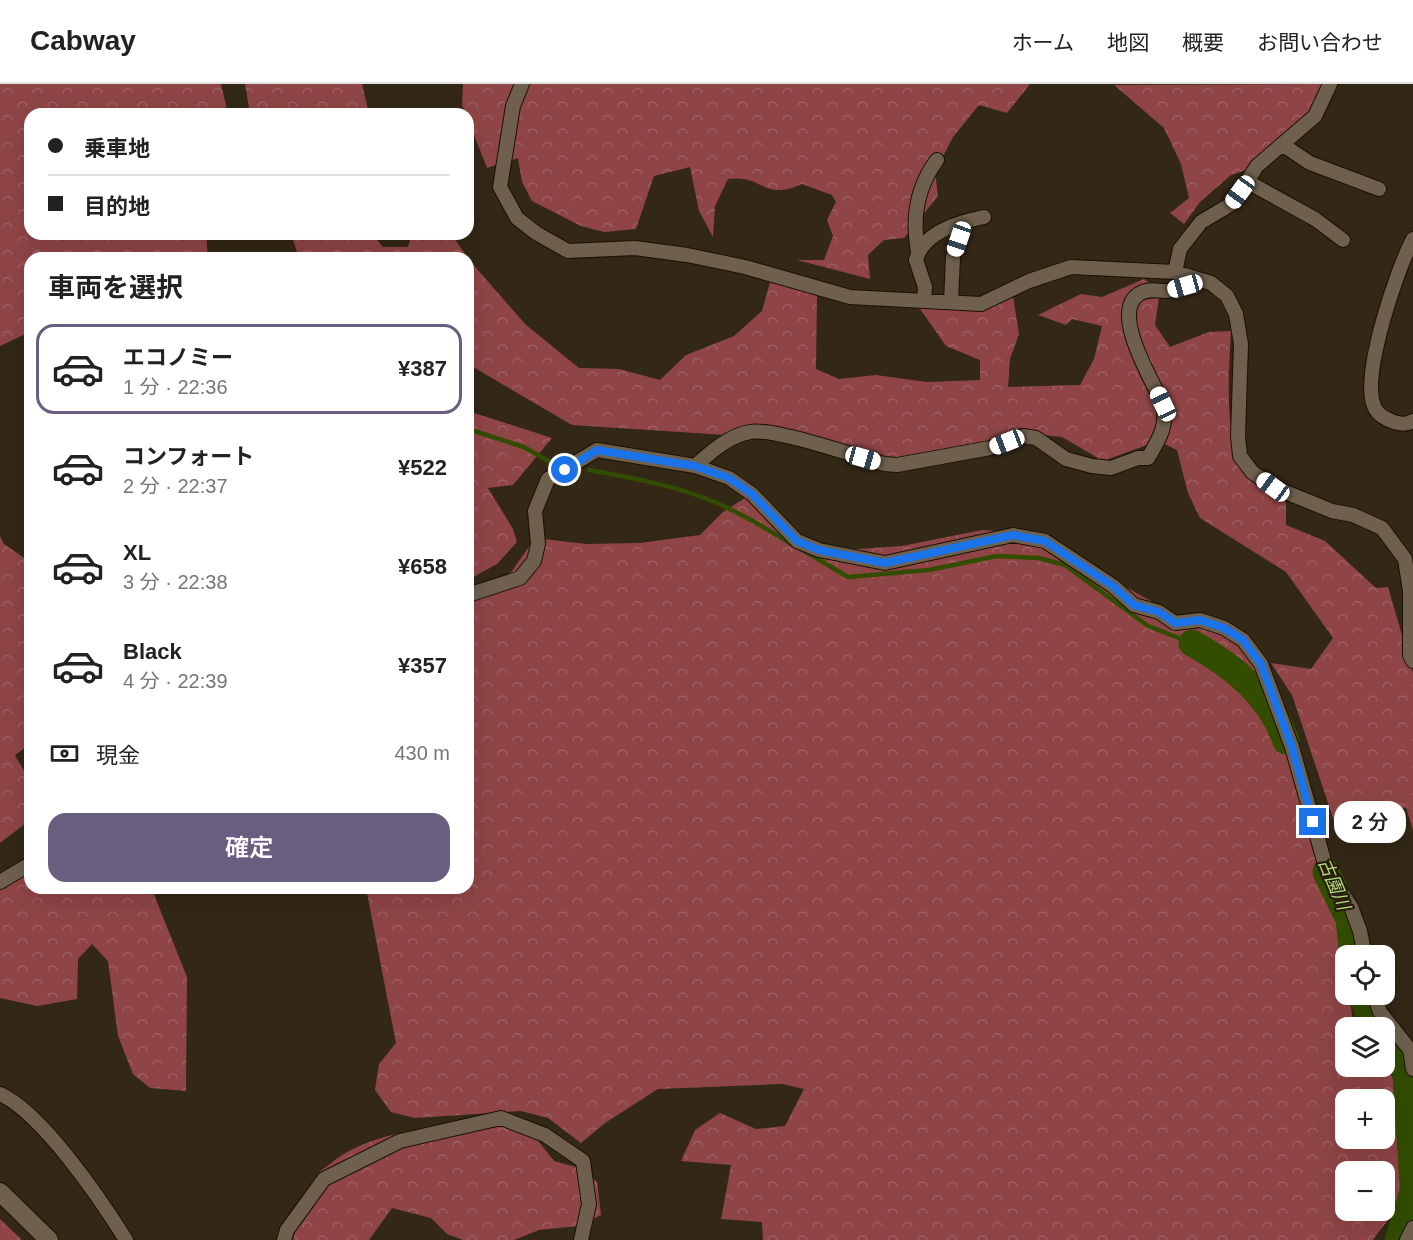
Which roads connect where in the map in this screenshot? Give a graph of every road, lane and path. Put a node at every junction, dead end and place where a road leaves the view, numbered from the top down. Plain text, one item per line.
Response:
1 (522, 84) edge
2 (1330, 84) edge
3 (1283, 145) junction
4 (937, 160) dead end
5 (1248, 182) junction
6 (1379, 189) dead end
7 (984, 217) dead end
8 (965, 222) junction
9 (1413, 239) edge
10 (1343, 240) dead end
11 (918, 252) junction
12 (1174, 272) junction
13 (1202, 281) junction
14 (924, 300) junction
15 (951, 302) junction
16 (1413, 421) edge
17 (695, 466) junction
18 (474, 593) edge
19 (1413, 661) edge
20 (24, 868) edge
21 (0, 882) edge
22 (1363, 945) edge
23 (1378, 1005) edge
24 (1413, 1069) edge
25 (0, 1094) edge
26 (0, 1192) edge
27 (1413, 1228) edge
28 (48, 1240) edge
29 (126, 1240) edge
30 (284, 1240) edge
31 (581, 1240) edge
32 (1407, 1240) edge

1 - 14 street
2 - 3 street
3 - 5 street
3 - 6 street
4 - 11 street
5 - 10 street
5 - 12 street
7 - 8 street
8 - 11 street
8 - 15 street
9 - 16 street
11 - 14 street
12 - 13 street
12 - 15 street
13 - 17 street
13 - 19 street
14 - 15 street
17 - 18 street
17 - 22 street
20 - 21 street
23 - 24 street
25 - 29 street
26 - 28 main road
27 - 32 street
30 - 31 street

